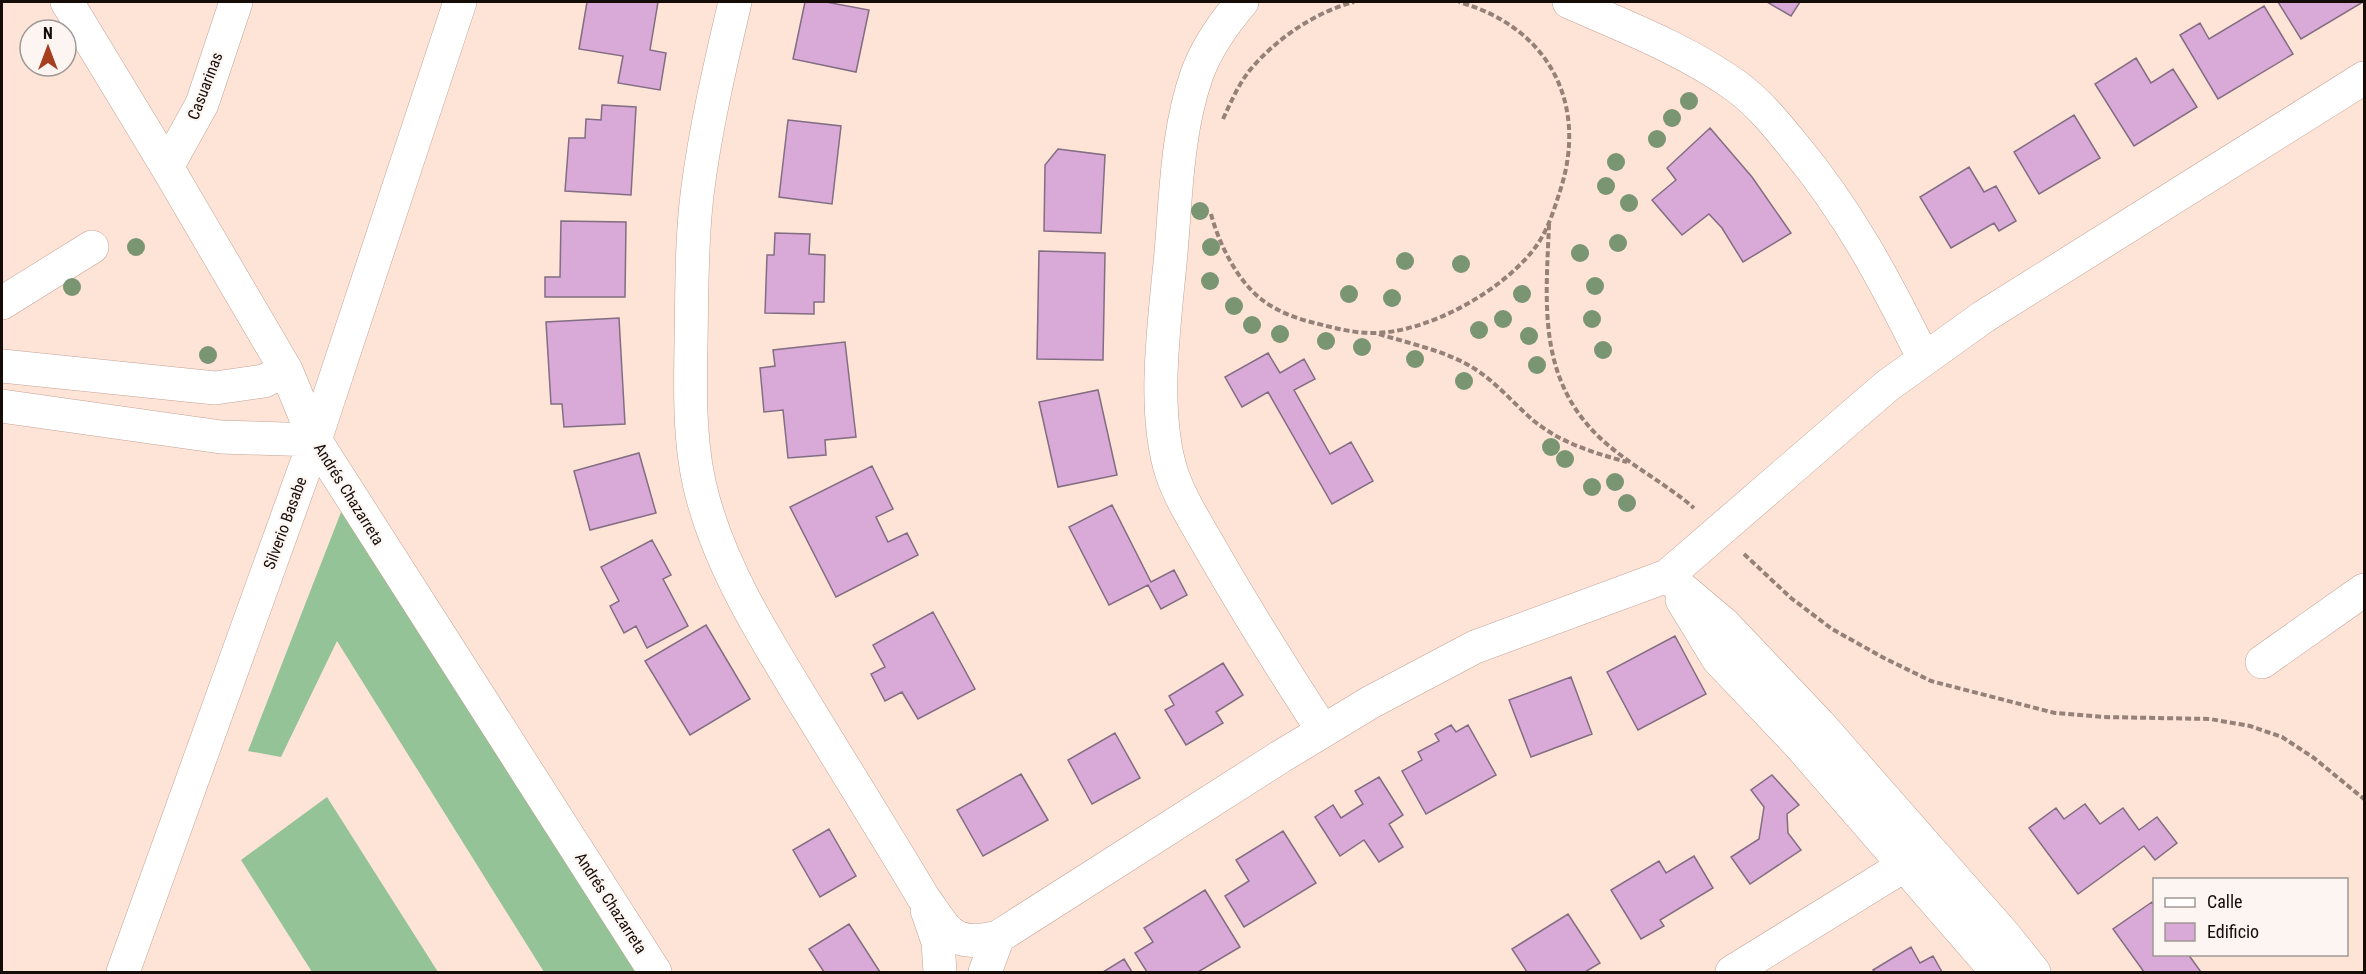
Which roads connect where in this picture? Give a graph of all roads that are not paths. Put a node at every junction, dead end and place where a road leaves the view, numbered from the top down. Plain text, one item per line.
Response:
1 (67, 2) edge
2 (236, 2) edge
3 (460, 2) edge
4 (735, 2) edge
5 (1242, 2) edge
6 (1569, 2) edge
7 (2364, 78) edge
8 (167, 167) junction
9 (92, 247) dead end
10 (2, 303) edge
11 (1924, 359) junction
12 (2, 366) edge
13 (286, 370) junction
14 (2, 406) edge
15 (315, 440) junction
16 (1666, 576) junction
17 (2364, 590) edge
18 (2262, 662) dead end
19 (1323, 731) junction
20 (1916, 856) junction
21 (922, 897) junction
22 (998, 937) junction
23 (123, 972) edge
24 (656, 972) edge
25 (940, 972) edge
26 (985, 972) edge
27 (1732, 972) edge
28 (1997, 972) edge
29 (2034, 972) edge

1 - 8 street, Andrés Chazarreta
2 - 8 street, Casuarinas
3 - 15 street, Silverio Basabe
4 - 21 street
5 - 19 street
6 - 11 street
7 - 11 street
8 - 13 street, Andrés Chazarreta
9 - 10 street
11 - 16 street
12 - 13 street
13 - 15 street, Andrés Chazarreta
14 - 15 street
15 - 23 street, Silverio Basabe
15 - 24 street, Andrés Chazarreta
16 - 19 street
16 - 20 street
17 - 18 street
19 - 22 street
20 - 27 street
20 - 28 street
20 - 29 street
21 - 22 street
21 - 25 street
22 - 26 street

